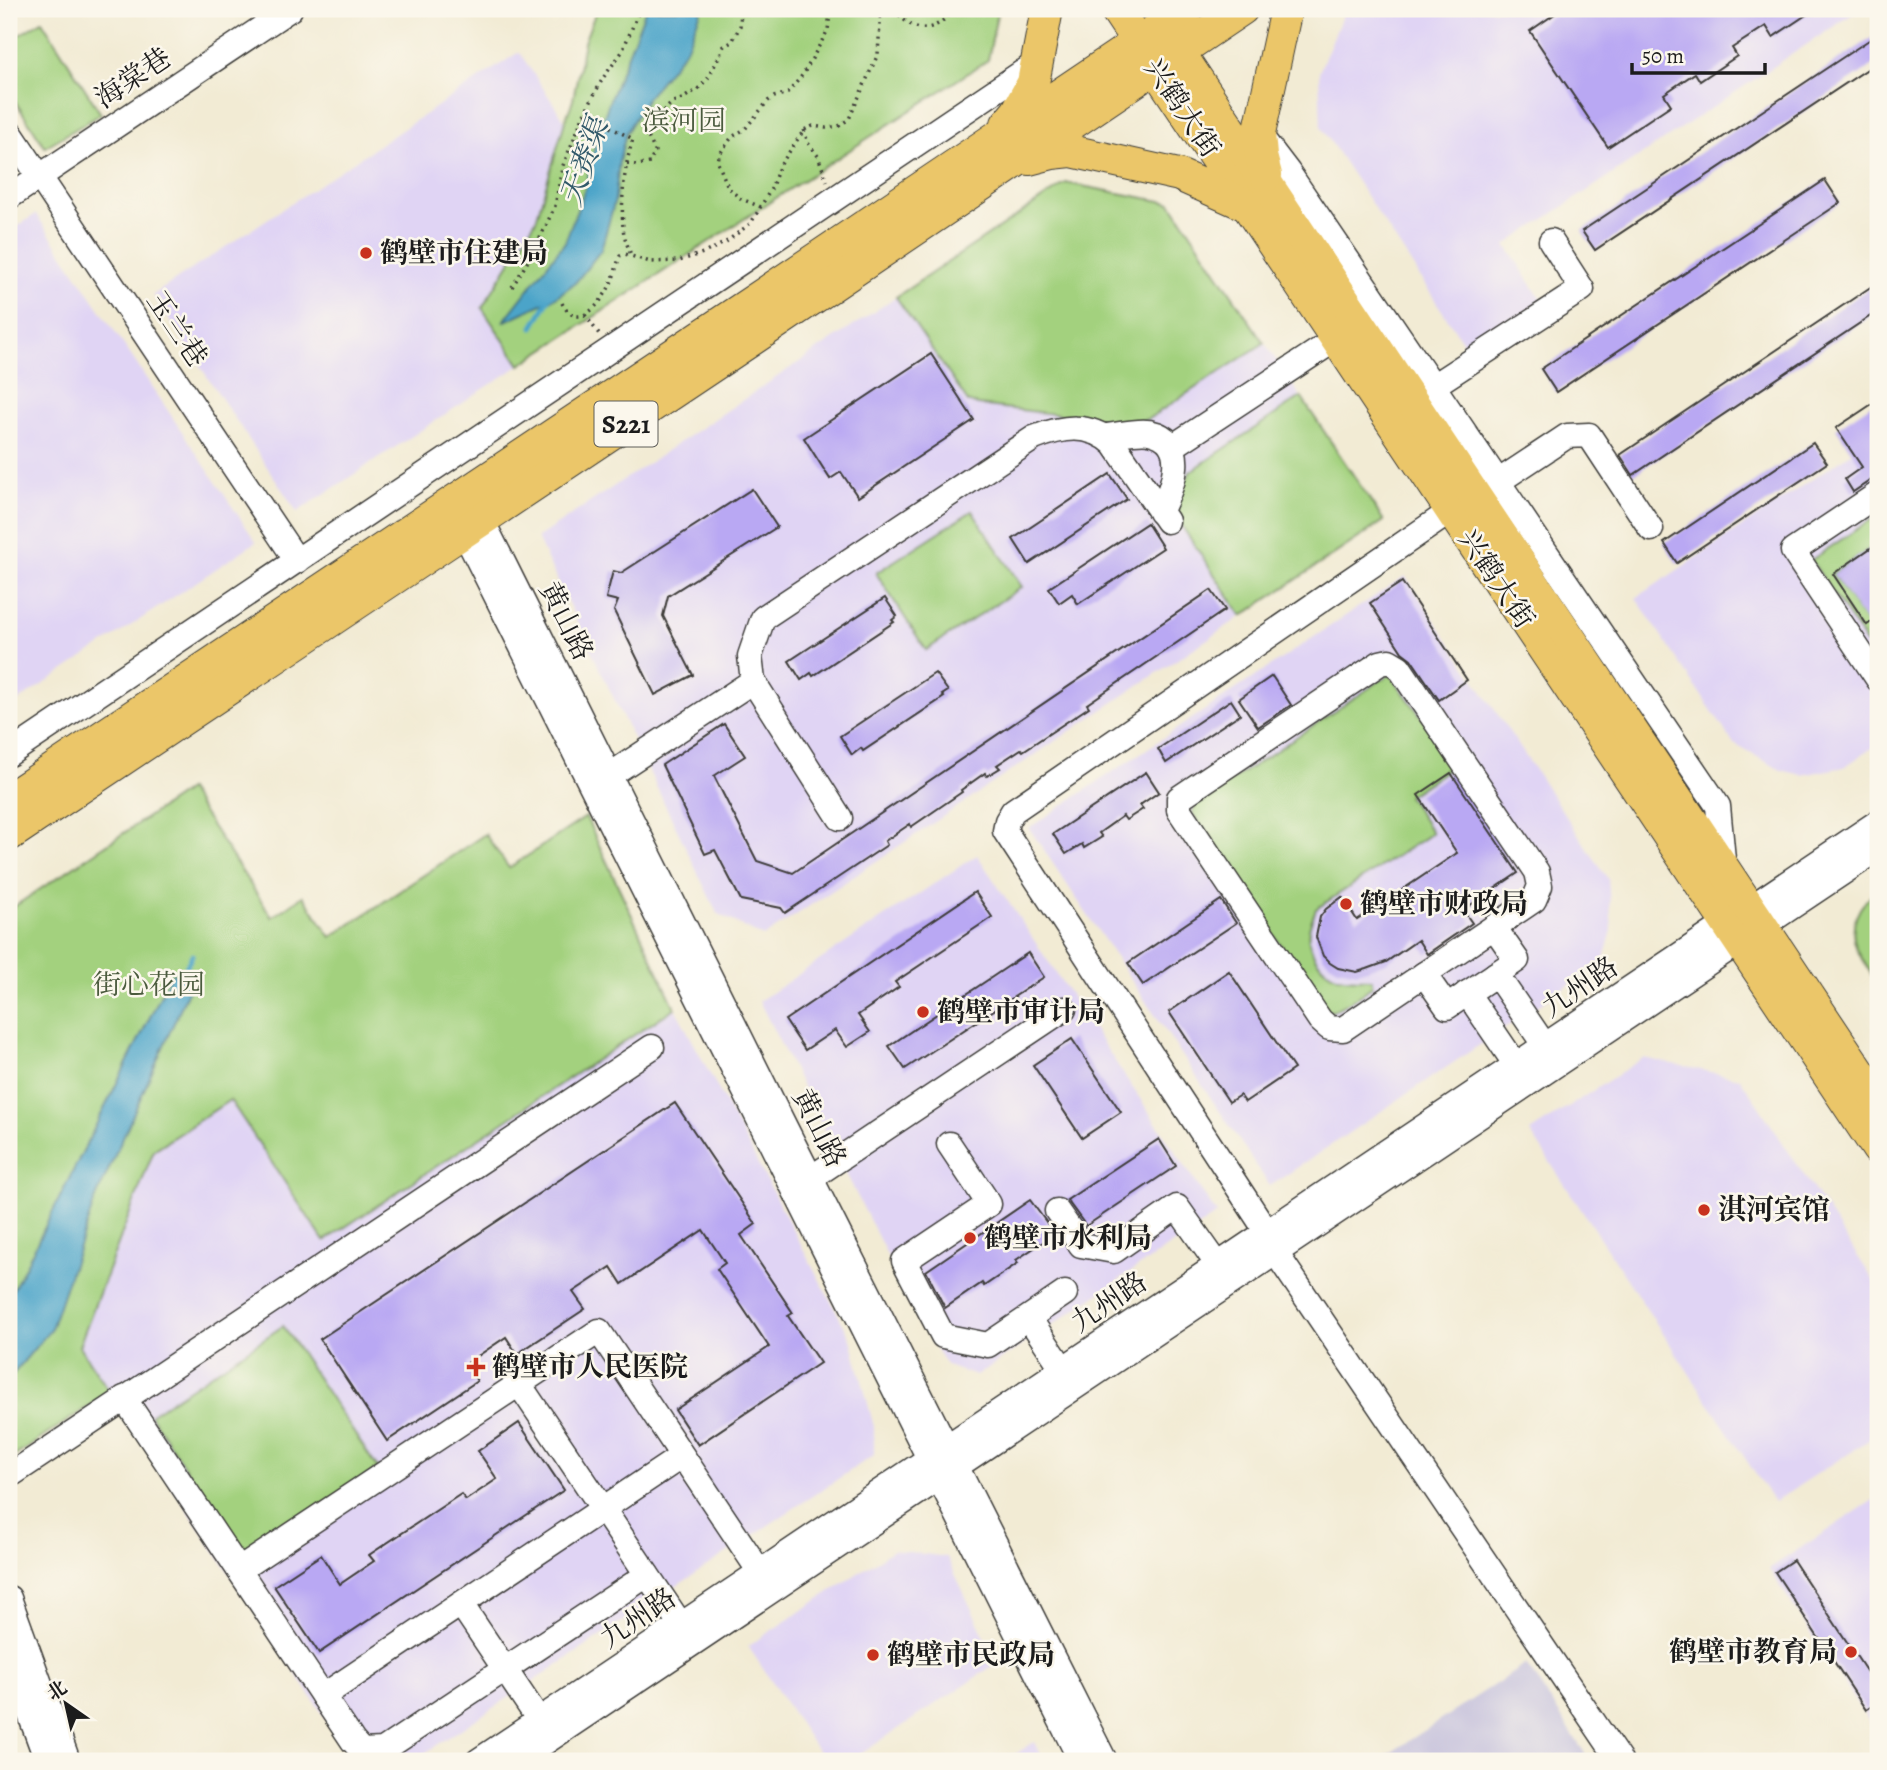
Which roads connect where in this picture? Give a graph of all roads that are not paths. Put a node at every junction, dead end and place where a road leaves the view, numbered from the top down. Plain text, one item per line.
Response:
1 (290, 9) edge
2 (1047, 9) edge
3 (1116, 9) edge
4 (1242, 9) edge
5 (1286, 9) edge
6 (1159, 21) edge
7 (1167, 60) junction
8 (1038, 62) junction
9 (9, 131) edge
10 (1259, 134) junction
11 (993, 139) junction
12 (1014, 163) junction
13 (40, 177) junction
14 (9, 197) edge
15 (1258, 197) junction
16 (1551, 241) dead end
17 (1336, 338) junction
18 (1433, 386) junction
19 (1105, 436) junction
20 (1172, 447) junction
21 (1878, 494) edge
22 (1475, 497) junction
23 (473, 526) junction
24 (1651, 529) dead end
25 (297, 561) junction
26 (1878, 680) edge
27 (753, 681) junction
28 (9, 754) edge
29 (610, 775) junction
30 (9, 799) edge
31 (840, 818) dead end
32 (1878, 822) edge
33 (9, 835) edge
34 (1878, 849) edge
35 (1744, 926) junction
36 (1494, 927) junction
37 (1424, 974) junction
38 (1496, 974) junction
39 (1467, 993) junction
40 (1064, 1009) dead end
41 (1545, 1046) junction
42 (652, 1047) dead end
43 (1516, 1065) junction
44 (1878, 1100) edge
45 (949, 1144) dead end
46 (1878, 1149) edge
47 (811, 1178) junction
48 (1057, 1211) dead end
49 (1271, 1242) junction
50 (1218, 1265) junction
51 (1065, 1293) dead end
52 (1029, 1318) junction
53 (1063, 1369) junction
54 (519, 1384) junction
55 (124, 1398) junction
56 (682, 1456) junction
57 (943, 1463) junction
58 (9, 1476) edge
59 (603, 1509) junction
60 (239, 1570) junction
61 (760, 1572) junction
62 (647, 1575) junction
63 (9, 1598) edge
64 (461, 1604) junction
65 (681, 1625) junction
66 (9, 1657) edge
67 (505, 1669) junction
68 (323, 1696) junction
69 (539, 1720) junction
70 (47, 1761) edge
71 (68, 1761) edge
72 (478, 1761) edge
73 (517, 1761) edge
74 (1081, 1761) edge
75 (1105, 1761) edge
76 (1620, 1761) edge

1 - 13 street, 海棠巷
2 - 8 main road
3 - 6 main road, 兴鹤大街
4 - 7 main road, S221
5 - 10 main road
6 - 7 main road, 兴鹤大街
6 - 11 main road, S221
7 - 12 main road, S221
7 - 15 main road, 兴鹤大街
8 - 11 main road
8 - 25 street
9 - 13 street, 玉兰巷
10 - 15 main road
10 - 18 street
11 - 30 main road, S221
12 - 15 main road
12 - 23 main road, S221
13 - 14 street, 海棠巷
13 - 25 street, 玉兰巷
15 - 17 main road, 兴鹤大街
15 - 22 main road, 兴鹤大街
16 - 18 street
17 - 20 street
17 - 22 main road, 兴鹤大街
18 - 22 street
19 - 20 street
19 - 20 street
19 - 27 street
21 - 26 street
22 - 24 street
22 - 35 main road, 兴鹤大街
22 - 35 main road, 兴鹤大街
22 - 49 street
23 - 29 street, 黄山路
23 - 33 main road, S221
23 - 57 street, 黄山路
25 - 28 street
27 - 29 street
27 - 31 street
29 - 47 street, 黄山路
32 - 35 street, 九州路
34 - 35 street, 九州路
35 - 41 street, 九州路
35 - 44 main road, 兴鹤大街
35 - 46 main road, 兴鹤大街
35 - 49 street, 九州路
36 - 37 street
36 - 37 street
36 - 38 street
37 - 39 street
38 - 39 street
38 - 41 street
39 - 43 street
40 - 47 street
41 - 43 street, 九州路
42 - 55 street
43 - 49 street, 九州路
45 - 52 street
47 - 57 street, 黄山路
48 - 50 street
49 - 50 street, 九州路
49 - 57 street, 九州路
49 - 76 street
50 - 53 street, 九州路
51 - 52 street
52 - 53 street
53 - 57 street, 九州路
54 - 56 street
54 - 59 street
54 - 60 street
55 - 58 street
55 - 60 street
56 - 59 street
56 - 61 street
57 - 61 street, 九州路
57 - 73 street, 九州路
57 - 74 street, 黄山路
57 - 75 street, 黄山路
59 - 62 street
59 - 64 street
60 - 68 street
61 - 65 street, 九州路
62 - 65 street
62 - 67 street
63 - 71 street
64 - 67 street
64 - 68 street
65 - 69 street, 九州路
66 - 70 street
67 - 68 street
67 - 69 street
69 - 72 street, 九州路

